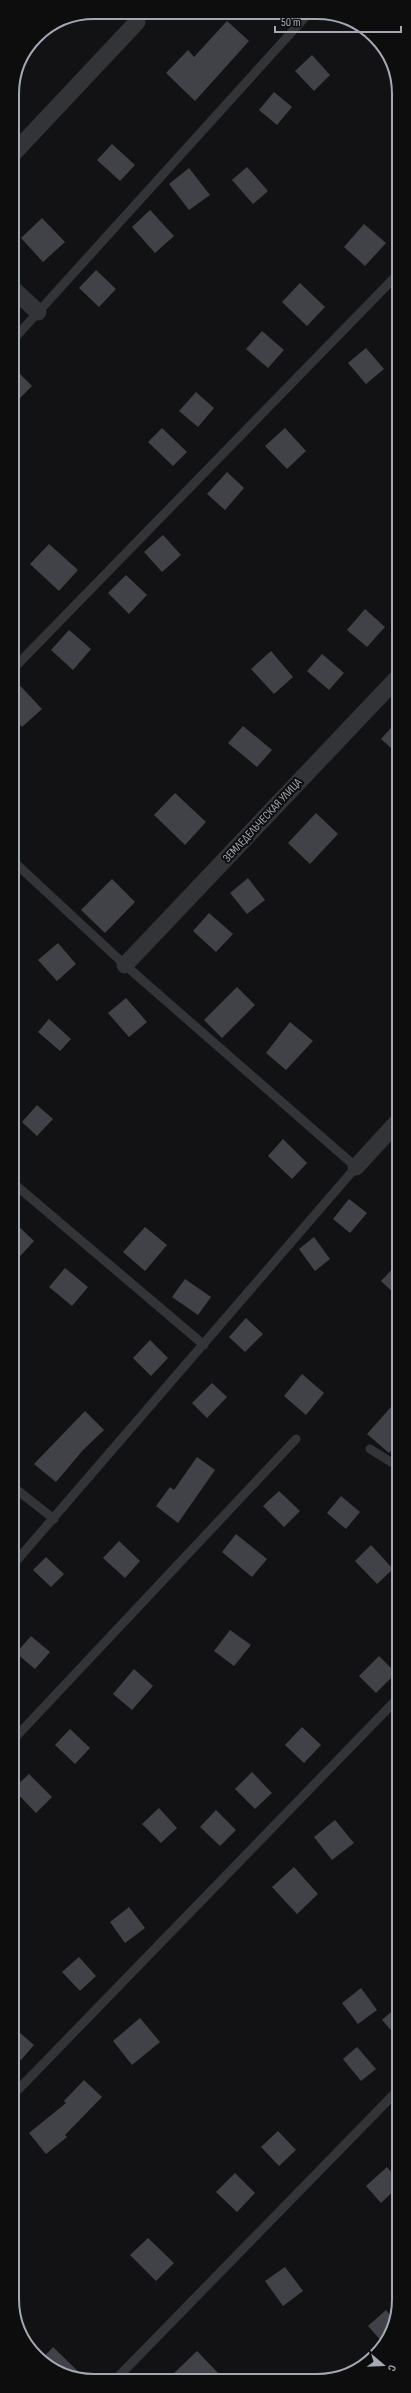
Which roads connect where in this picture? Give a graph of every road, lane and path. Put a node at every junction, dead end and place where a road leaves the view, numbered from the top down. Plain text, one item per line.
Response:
1 (137, 19) edge
2 (303, 19) edge
3 (19, 147) edge
4 (392, 280) edge
5 (19, 294) edge
6 (38, 312) junction
7 (19, 333) edge
8 (19, 663) edge
9 (392, 683) edge
10 (19, 866) edge
11 (125, 964) junction
12 (392, 1128) edge
13 (356, 1167) junction
14 (19, 1188) edge
15 (204, 1345) junction
16 (296, 1439) dead end
17 (370, 1449) dead end
18 (392, 1463) edge
19 (19, 1492) edge
20 (54, 1519) junction
21 (19, 1558) edge
22 (392, 1704) edge
23 (19, 1734) edge
24 (19, 2089) edge
25 (392, 2096) edge
26 (121, 2374) edge

1 - 3 street
2 - 6 lane
4 - 8 lane
5 - 6 street
6 - 7 lane
9 - 11 street, ЗЕМЛЕДЕЛЬЧЕСКАЯ УЛИЦА
10 - 11 lane
11 - 13 lane
12 - 13 street
13 - 15 lane
14 - 15 lane
15 - 20 lane
16 - 23 lane
17 - 18 lane
19 - 20 lane
20 - 21 lane
22 - 24 lane
25 - 26 lane

